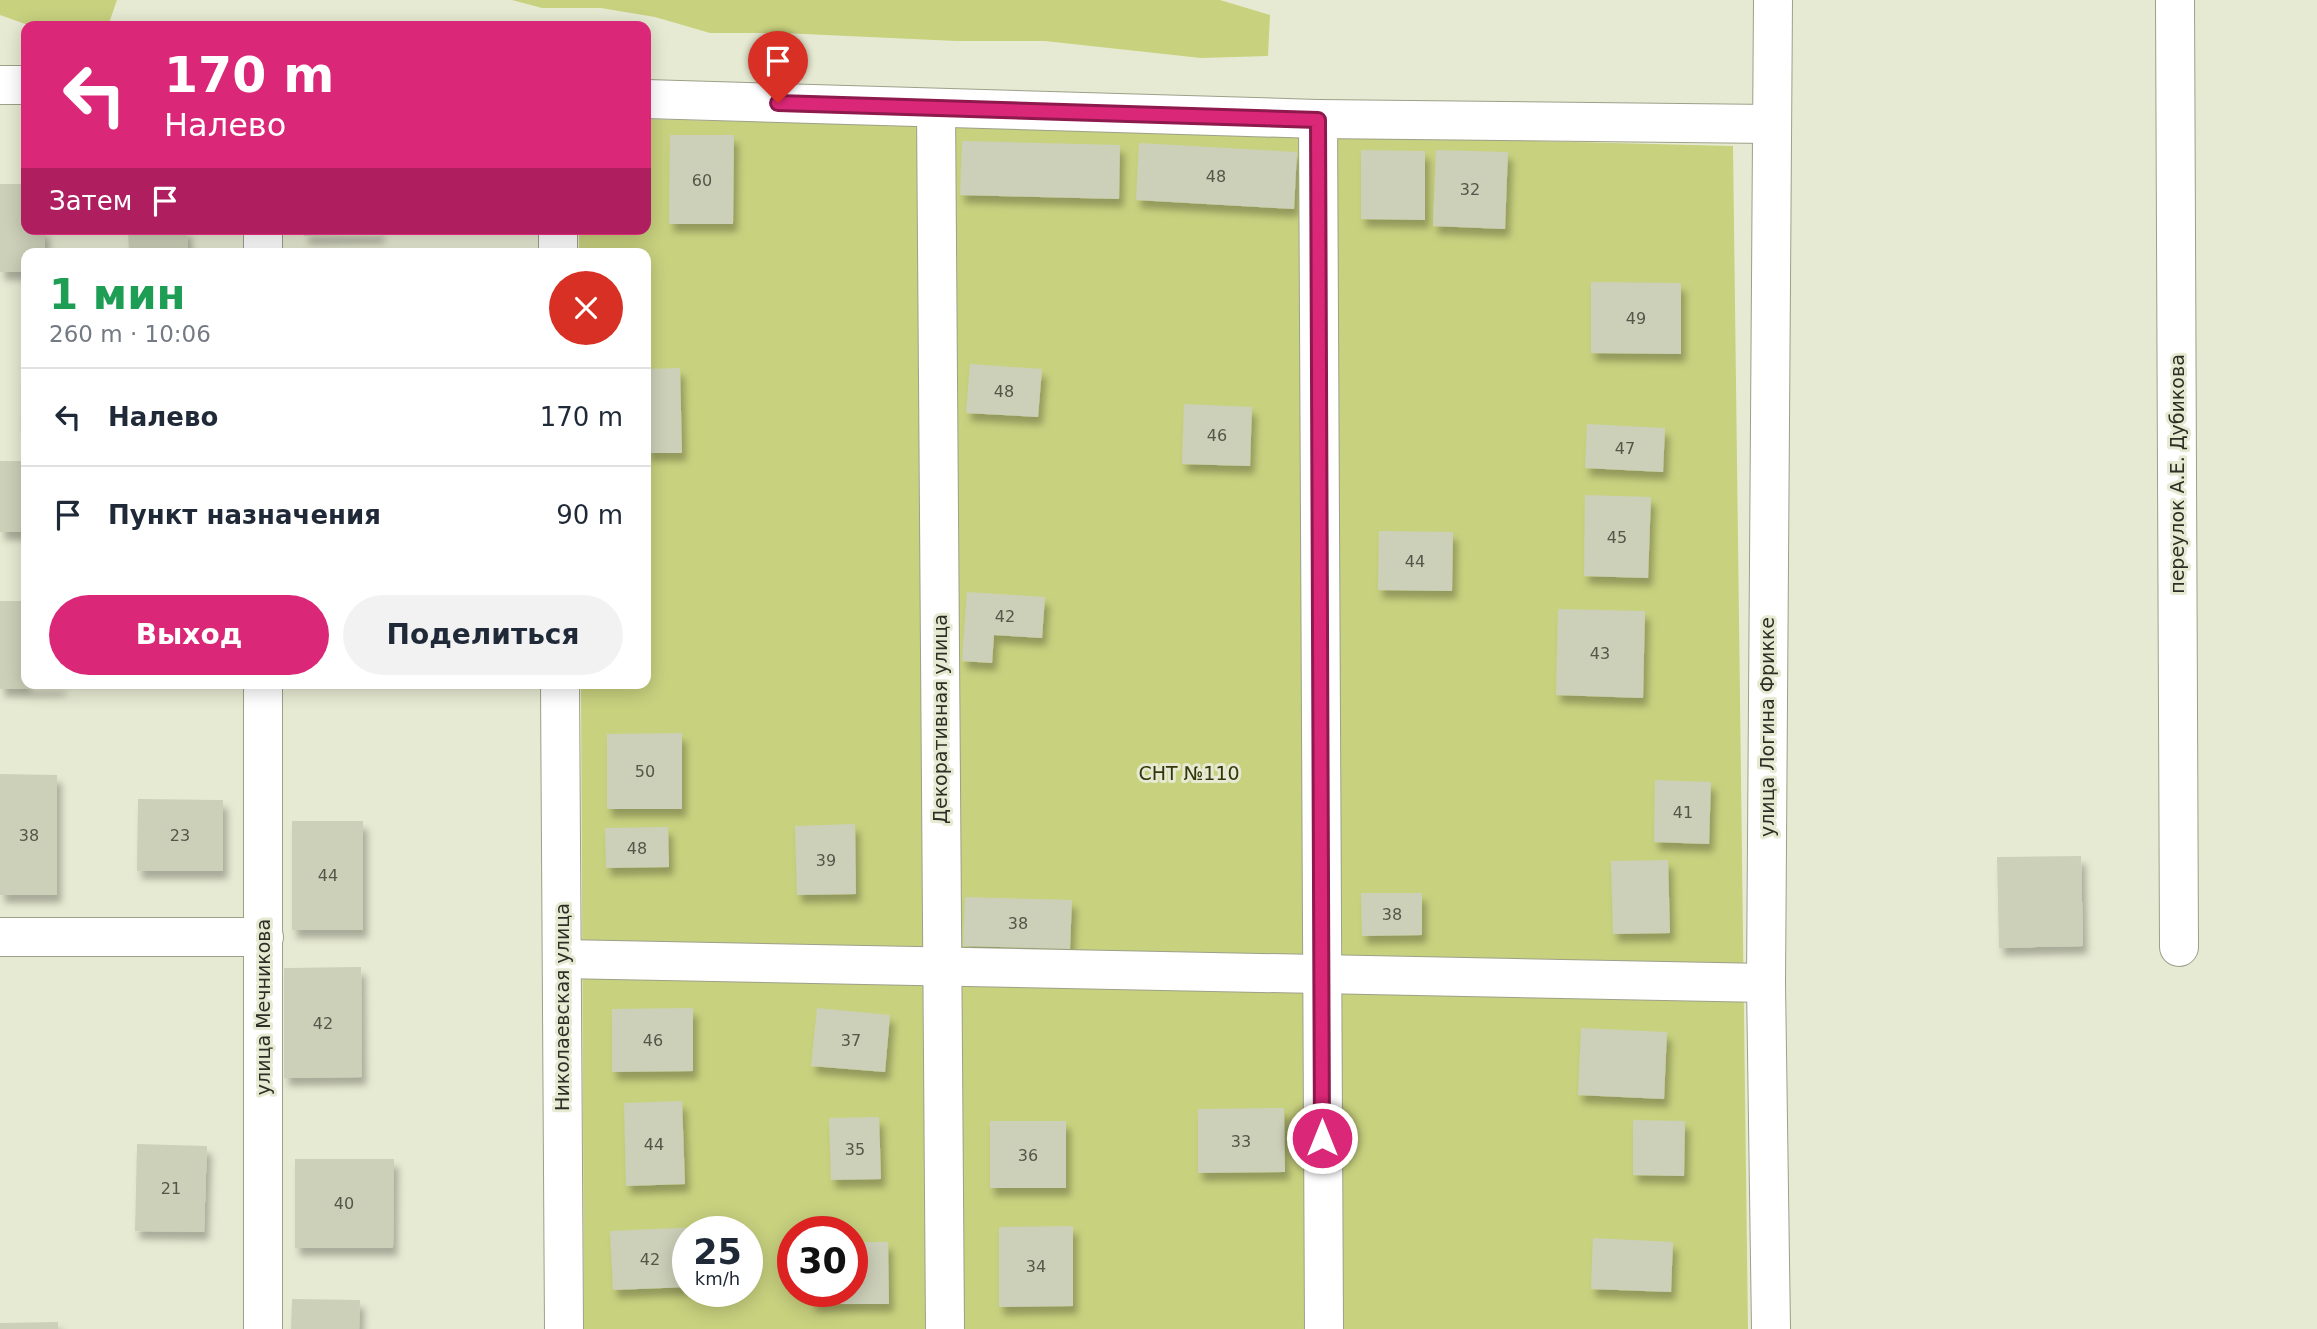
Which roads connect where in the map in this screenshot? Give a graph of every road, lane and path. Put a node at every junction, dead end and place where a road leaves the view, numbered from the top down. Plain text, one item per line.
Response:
1 (1773, 0) edge
2 (2175, 0) edge
3 (0, 85) edge
4 (21, 85) edge
5 (651, 99) edge
6 (936, 108) junction
7 (1318, 120) junction
8 (1771, 124) junction
9 (263, 689) edge
10 (560, 689) edge
11 (0, 937) edge
12 (264, 937) junction
13 (2179, 947) dead end
14 (562, 959) junction
15 (942, 967) junction
16 (1322, 974) junction
17 (1766, 983) junction
18 (262, 1329) edge
19 (564, 1329) edge
20 (944, 1329) edge
21 (1324, 1329) edge
22 (1771, 1329) edge

1 - 8 street, улица Логина Фрикке
2 - 13 street, переулок А.Е. Дубикова
3 - 4 street
5 - 6 street
6 - 7 street
6 - 15 street, Декоративная улица
7 - 8 street
7 - 16 street
8 - 17 street, улица Логина Фрикке
9 - 12 street, улица Мечникова
10 - 14 street, Николаевская улица
11 - 12 street
12 - 18 street, улица Мечникова
14 - 15 street
14 - 19 street, Николаевская улица
15 - 16 street
15 - 20 street, Декоративная улица
16 - 17 street
16 - 21 street
17 - 22 street, улица Логина Фрикке

